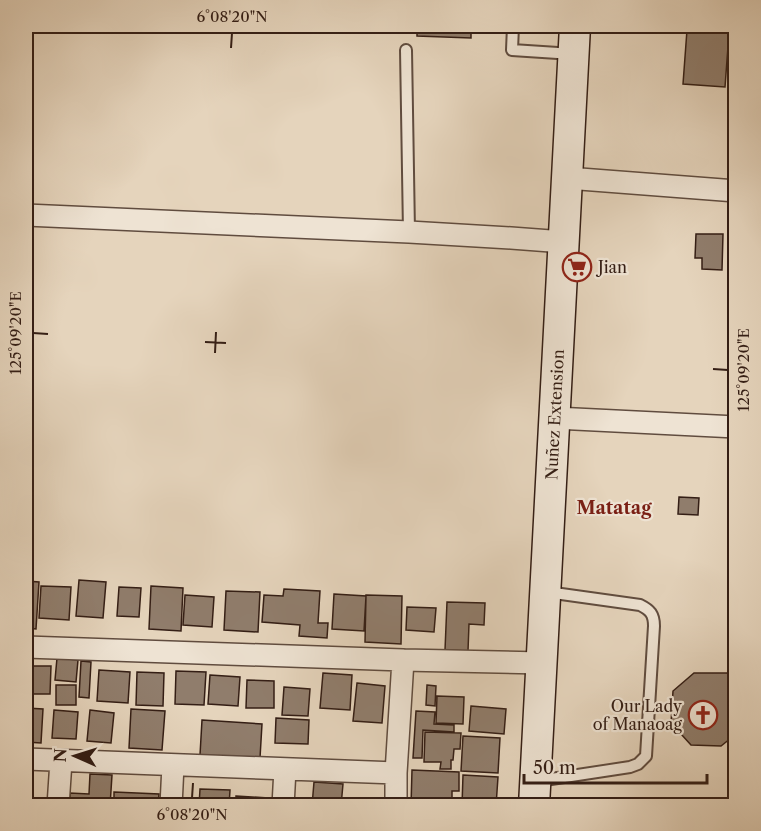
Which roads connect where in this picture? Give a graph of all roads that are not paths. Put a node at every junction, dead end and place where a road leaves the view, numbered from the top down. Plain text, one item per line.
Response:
1 (513, 26) edge
2 (574, 40) edge
3 (406, 50) dead end
4 (567, 178) junction
5 (735, 191) edge
6 (26, 215) edge
7 (409, 232) junction
8 (564, 242) junction
9 (555, 418) junction
10 (735, 427) edge
11 (545, 591) junction
12 (26, 647) edge
13 (403, 660) junction
14 (542, 663) junction
15 (26, 759) edge
16 (61, 761) junction
17 (173, 765) junction
18 (285, 769) junction
19 (396, 773) junction
20 (534, 794) edge
21 (58, 806) edge
22 (171, 806) edge
23 (283, 806) edge
24 (396, 806) edge

1 - 2 lane
2 - 4 street, Nuñez Extension
3 - 7 lane
4 - 5 street
4 - 8 street, Nuñez Extension
6 - 7 street
7 - 8 street
8 - 9 street, Nuñez Extension
9 - 10 street
9 - 11 street, Nuñez Extension
11 - 14 street, Nuñez Extension
11 - 20 lane
12 - 13 street
13 - 14 street
13 - 19 street
14 - 20 street, Nuñez Extension
15 - 16 street
16 - 17 street
16 - 21 street
17 - 18 street
17 - 22 street
18 - 19 street
18 - 23 street
19 - 24 street

